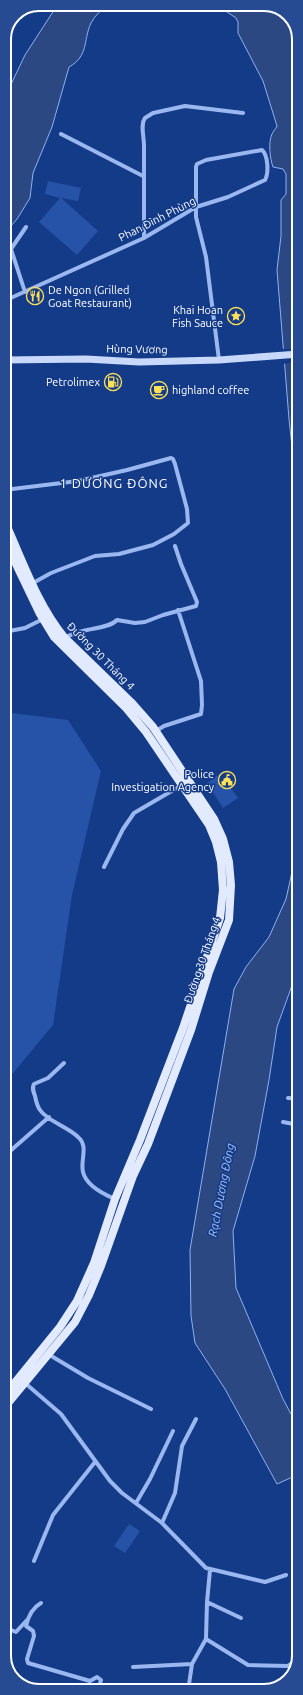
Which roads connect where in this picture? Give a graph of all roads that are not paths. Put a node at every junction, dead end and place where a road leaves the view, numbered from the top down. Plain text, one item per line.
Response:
1 (243, 113) dead end
2 (61, 134) dead end
3 (143, 176) junction
4 (196, 207) junction
5 (26, 227) dead end
6 (144, 238) junction
7 (26, 292) junction
8 (11, 298) edge
9 (292, 354) edge
10 (11, 360) edge
11 (219, 360) junction
12 (11, 489) edge
13 (11, 538) edge
14 (175, 546) dead end
15 (11, 555) edge
16 (13, 559) joint
17 (30, 585) junction
18 (178, 610) junction
19 (43, 619) junction
20 (11, 631) edge
21 (62, 640) junction
22 (153, 734) junction
23 (182, 785) junction
24 (212, 823) junction
25 (104, 867) dead end
26 (64, 1063) dead end
27 (288, 1098) dead end
28 (292, 1098) edge
29 (48, 1117) junction
30 (283, 1122) dead end
31 (292, 1124) edge
32 (144, 1142) junction
33 (11, 1150) edge
34 (115, 1200) junction
35 (98, 1264) junction
36 (48, 1354) junction
37 (22, 1381) junction
38 (11, 1390) edge
39 (11, 1398) edge
40 (151, 1409) dead end
41 (196, 1419) dead end
42 (173, 1430) dead end
43 (95, 1462) junction
44 (136, 1503) junction
45 (162, 1523) junction
46 (34, 1561) dead end
47 (210, 1570) junction
48 (286, 1575) dead end
49 (207, 1602) junction
50 (41, 1603) dead end
51 (241, 1618) dead end
52 (28, 1619) junction
53 (11, 1630) edge
54 (206, 1639) junction
55 (192, 1664) junction
56 (291, 1664) edge
57 (133, 1667) dead end
58 (100, 1684) edge
59 (189, 1684) edge

1 - 3 street
2 - 3 street
3 - 6 street
4 - 4 street, Phan Đình Phùng
4 - 6 street, Phan Đình Phùng
4 - 11 street
5 - 7 street
6 - 7 street, Phan Đình Phùng
7 - 8 street, Phan Đình Phùng
9 - 11 main road, Hùng Vương
10 - 11 main road, Hùng Vương
12 - 17 street
13 - 17 main road, Đường 30 Tháng 4
14 - 18 street
15 - 16 main road, Đường 30 Tháng 4
16 - 17 main road, Đường 30 Tháng 4
17 - 19 main road, Đường 30 Tháng 4
17 - 21 main road, Đường 30 Tháng 4
18 - 21 street
18 - 22 street
19 - 20 street
19 - 21 main road, Đường 30 Tháng 4
21 - 22 main road, Đường 30 Tháng 4
22 - 23 main road, Đường 30 Tháng 4
22 - 24 main road, Đường 30 Tháng 4
23 - 24 main road, Đường 30 Tháng 4
23 - 25 street
24 - 32 main road, Đường 30 Tháng 4
26 - 29 street
27 - 28 street
29 - 33 street
29 - 34 street
30 - 31 street
32 - 34 main road, Đường 30 Tháng 4
32 - 35 main road, Đường 30 Tháng 4
34 - 35 main road, Đường 30 Tháng 4
35 - 36 main road, Đường 30 Tháng 4
35 - 37 main road, Đường 30 Tháng 4
36 - 37 main road, Đường 30 Tháng 4
36 - 40 street
37 - 38 main road, Đường 30 Tháng 4
37 - 39 main road, Đường 30 Tháng 4
37 - 43 street
41 - 45 street
42 - 44 street
43 - 44 street
43 - 46 street
44 - 45 street
45 - 47 street
47 - 48 street
47 - 49 street
49 - 51 street
49 - 54 street
50 - 52 street
52 - 53 street
52 - 58 street
54 - 55 street
54 - 56 street
55 - 57 street
55 - 59 street

